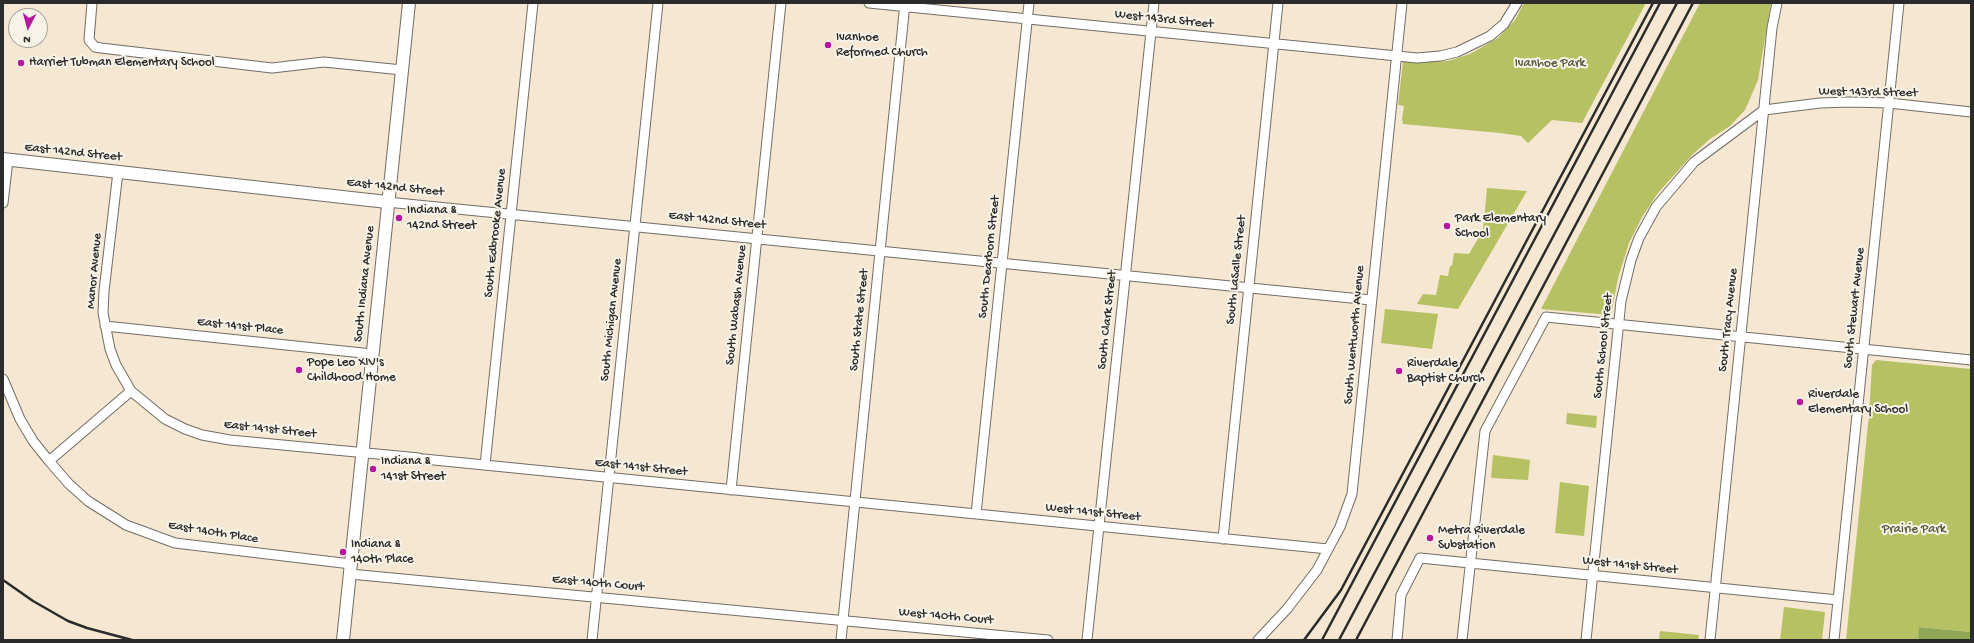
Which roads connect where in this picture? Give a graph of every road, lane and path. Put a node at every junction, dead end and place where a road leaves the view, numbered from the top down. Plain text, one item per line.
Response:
1 (92, 3) edge
2 (409, 3) edge
3 (533, 3) edge
4 (658, 3) edge
5 (781, 3) edge
6 (869, 3) edge
7 (1029, 3) edge
8 (1154, 3) edge
9 (1278, 3) edge
10 (1402, 3) edge
11 (1518, 3) edge
12 (1777, 3) edge
13 (1899, 3) edge
14 (905, 5) edge
15 (1028, 19) junction
16 (1151, 31) junction
17 (1273, 44) junction
18 (1397, 56) junction
19 (402, 70) junction
20 (1889, 104) junction
21 (1764, 110) junction
22 (1971, 112) edge
23 (6, 159) edge
24 (118, 172) junction
25 (387, 202) junction
26 (3, 203) edge
27 (511, 214) junction
28 (635, 227) junction
29 (757, 239) junction
30 (880, 251) junction
31 (1002, 263) junction
32 (1125, 276) junction
33 (1249, 288) junction
34 (1371, 300) junction
35 (1618, 324) junction
36 (105, 326) junction
37 (1741, 337) junction
38 (1864, 349) junction
39 (372, 354) junction
40 (1971, 360) edge
41 (3, 379) edge
42 (131, 391) junction
43 (363, 453) junction
44 (49, 461) junction
45 (485, 465) junction
46 (609, 477) junction
47 (731, 490) junction
48 (855, 502) junction
49 (976, 514) junction
50 (1099, 526) junction
51 (1223, 539) junction
52 (1328, 549) junction
53 (1471, 563) junction
54 (351, 569) junction
55 (1593, 575) junction
56 (1715, 588) junction
57 (597, 597) junction
58 (1838, 600) junction
59 (843, 620) junction
60 (343, 640) edge
61 (592, 640) edge
62 (841, 640) edge
63 (1048, 640) edge
64 (1088, 640) edge
65 (1258, 640) edge
66 (1397, 640) edge
67 (1462, 640) edge
68 (1586, 640) edge
69 (1710, 640) edge
70 (1834, 640) edge

1 - 19 street
2 - 19 main road, South Indiana Avenue
3 - 27 street, South Edbrooke Avenue
4 - 28 street, South Michigan Avenue
5 - 29 street, South Wabash Avenue
6 - 14 street, West 143rd Street
7 - 15 street, South Dearborn Street
8 - 16 street, South Clark Street
9 - 17 street, South LaSalle Street
10 - 18 street, South Wentworth Avenue
11 - 18 street, West 143rd Street
12 - 21 street, South Tracy Avenue
13 - 20 street, South Stewart Avenue
14 - 15 street, West 143rd Street
14 - 30 street, South State Street
15 - 16 street, West 143rd Street
15 - 31 street, South Dearborn Street
16 - 17 street, West 143rd Street
16 - 32 street, South Clark Street
17 - 18 street, West 143rd Street
17 - 33 street, South LaSalle Street
18 - 34 street, South Wentworth Avenue
19 - 25 main road, South Indiana Avenue
20 - 21 street, West 143rd Street
20 - 22 street, West 143rd Street
20 - 38 street, South Stewart Avenue
21 - 35 street, South School Street
21 - 37 street, South Tracy Avenue
23 - 24 main road, East 142nd Street
23 - 26 street
24 - 25 main road, East 142nd Street
24 - 36 street, Manor Avenue
25 - 27 street, East 142nd Street
25 - 39 main road, South Indiana Avenue
27 - 28 street, East 142nd Street
27 - 45 street, South Edbrooke Avenue
28 - 29 street, East 142nd Street
28 - 46 street, South Michigan Avenue
29 - 30 street, East 142nd Street
29 - 47 street, South Wabash Avenue
30 - 31 street, East 142nd Street
30 - 48 street, South State Street
31 - 32 street, East 142nd Street
31 - 49 street, South Dearborn Street
32 - 33 street, East 142nd Street
32 - 50 street, South Clark Street
33 - 34 street, East 142nd Street
33 - 51 street, South LaSalle Street
34 - 52 street, South Wentworth Avenue
35 - 37 street
35 - 53 street
35 - 55 street, South School Street
36 - 39 street, East 141st Place
36 - 42 street, Manor Avenue
37 - 38 street
37 - 56 street, South Tracy Avenue
38 - 40 street
38 - 58 street, South Stewart Avenue
39 - 43 main road, South Indiana Avenue
41 - 44 street, East 140th Place
42 - 43 street, East 141st Street
42 - 44 street
43 - 45 street, East 141st Street
43 - 54 main road, South Indiana Avenue
44 - 54 street, East 140th Place
45 - 46 street, East 141st Street
46 - 47 street, East 141st Street
46 - 57 street, South Michigan Avenue
47 - 48 street, East 141st Street
48 - 49 street, West 141st Street
48 - 59 street, South State Street
49 - 50 street, West 141st Street
50 - 51 street, West 141st Street
50 - 64 street, South Clark Street
51 - 52 street, West 141st Street
52 - 65 street, South Wentworth Avenue
53 - 55 street, West 141st Street
53 - 66 street, West 141st Street
53 - 67 street
54 - 57 street, East 140th Court
54 - 60 main road, South Indiana Avenue
55 - 56 street, West 141st Street
55 - 68 street, South School Street
56 - 58 street, West 141st Street
56 - 69 street, South Tracy Avenue
57 - 59 street, East 140th Court
57 - 61 street, South Michigan Avenue
58 - 70 street, South Stewart Avenue
59 - 62 street, South State Street
59 - 63 street, West 140th Court

